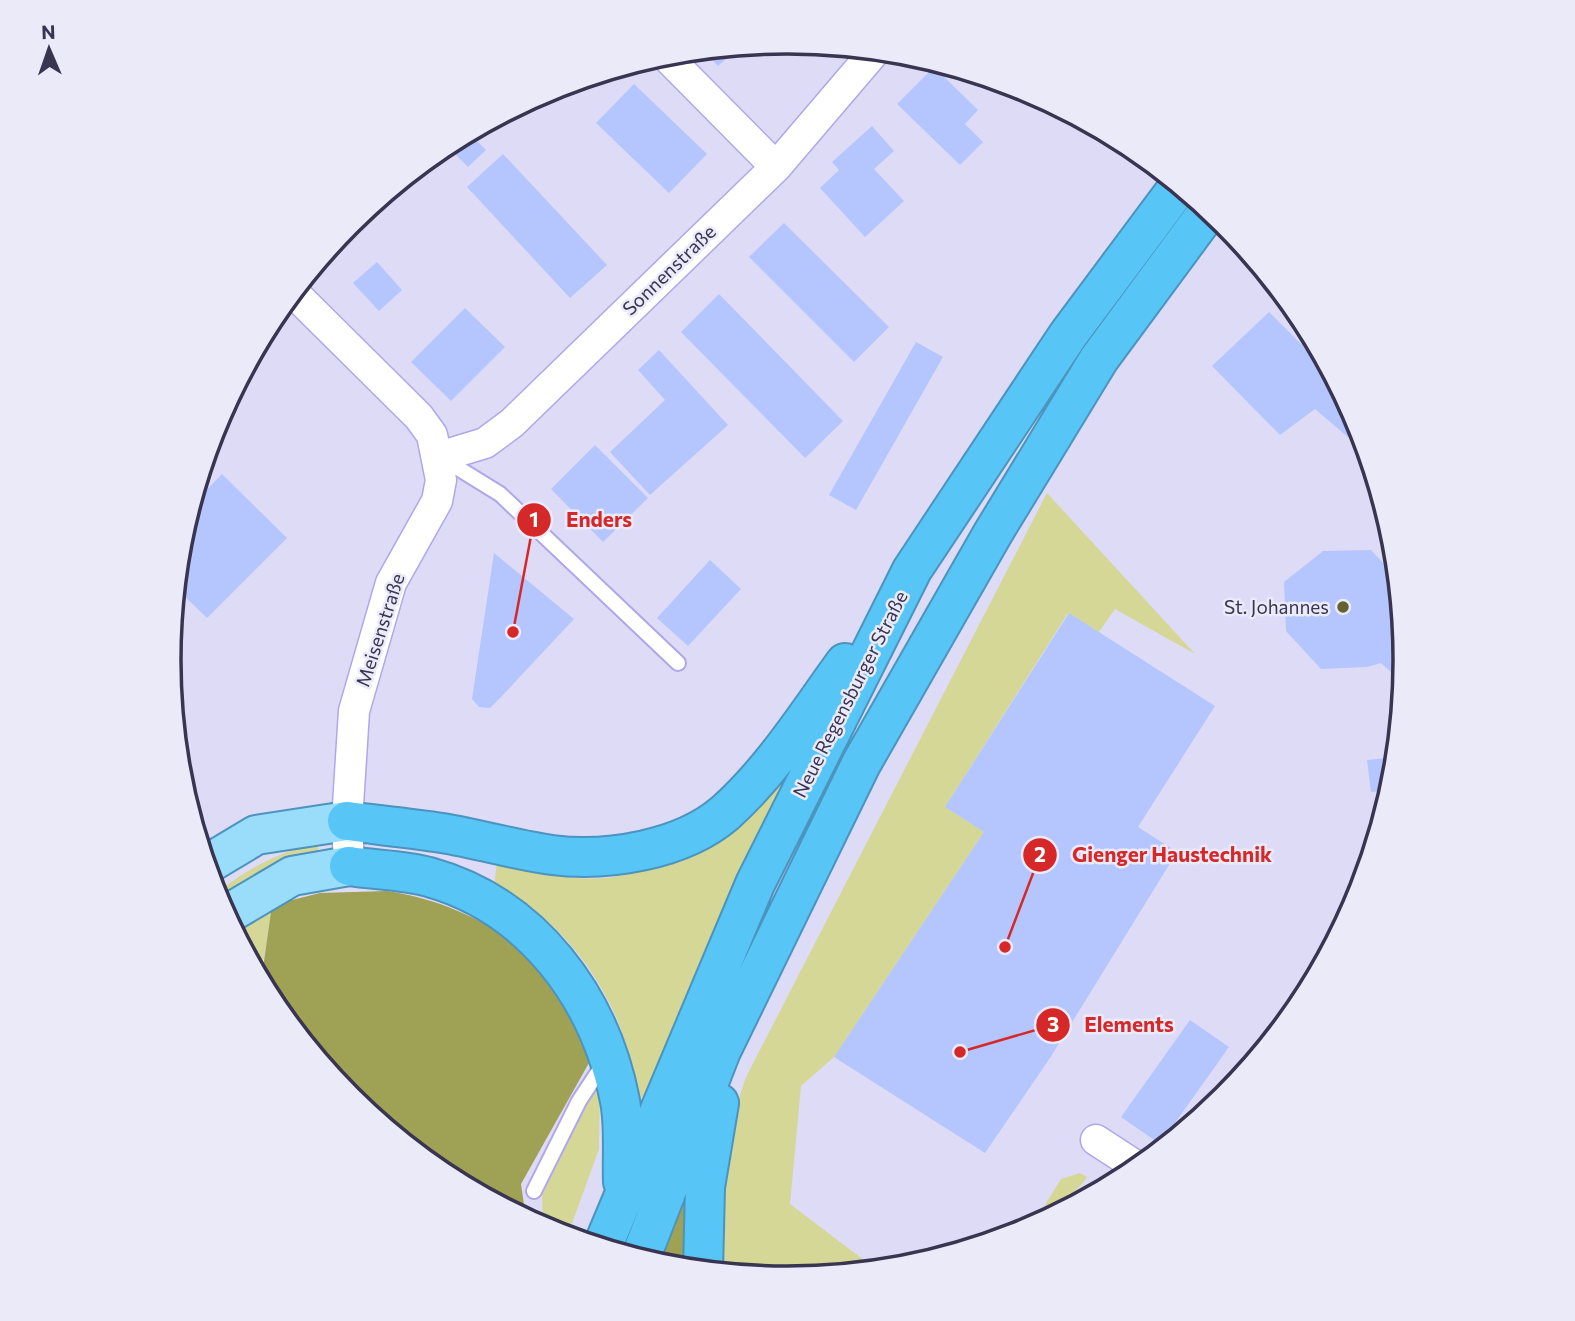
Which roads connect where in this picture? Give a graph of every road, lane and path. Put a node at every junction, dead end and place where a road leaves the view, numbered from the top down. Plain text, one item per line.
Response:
1 (868, 59) edge
2 (675, 65) edge
3 (776, 167) junction
4 (1173, 194) edge
5 (1202, 219) edge
6 (301, 300) edge
7 (439, 457) junction
8 (912, 570) junction
9 (678, 663) dead end
10 (347, 821) junction
11 (215, 860) edge
12 (349, 866) junction
13 (235, 910) edge
14 (721, 1051) junction
15 (607, 1059) junction
16 (1096, 1140) dead end
17 (1129, 1161) edge
18 (534, 1191) dead end
19 (623, 1194) junction
20 (606, 1239) edge
21 (644, 1249) edge
22 (703, 1261) edge

1 - 3 street, Sonnenstraße
2 - 3 street
3 - 7 street, Sonnenstraße
4 - 8 highway, Neue Regensburger Straße
5 - 14 highway
6 - 7 street, Meisenstraße
7 - 9 lane
7 - 10 street, Meisenstraße
8 - 10 highway
8 - 19 highway, Neue Regensburger Straße
10 - 11 main road
10 - 12 street, Meisenstraße
12 - 13 main road
12 - 15 highway
14 - 21 highway
14 - 22 highway
15 - 18 lane
15 - 19 highway
16 - 17 street
19 - 20 highway, Neue Regensburger Straße

